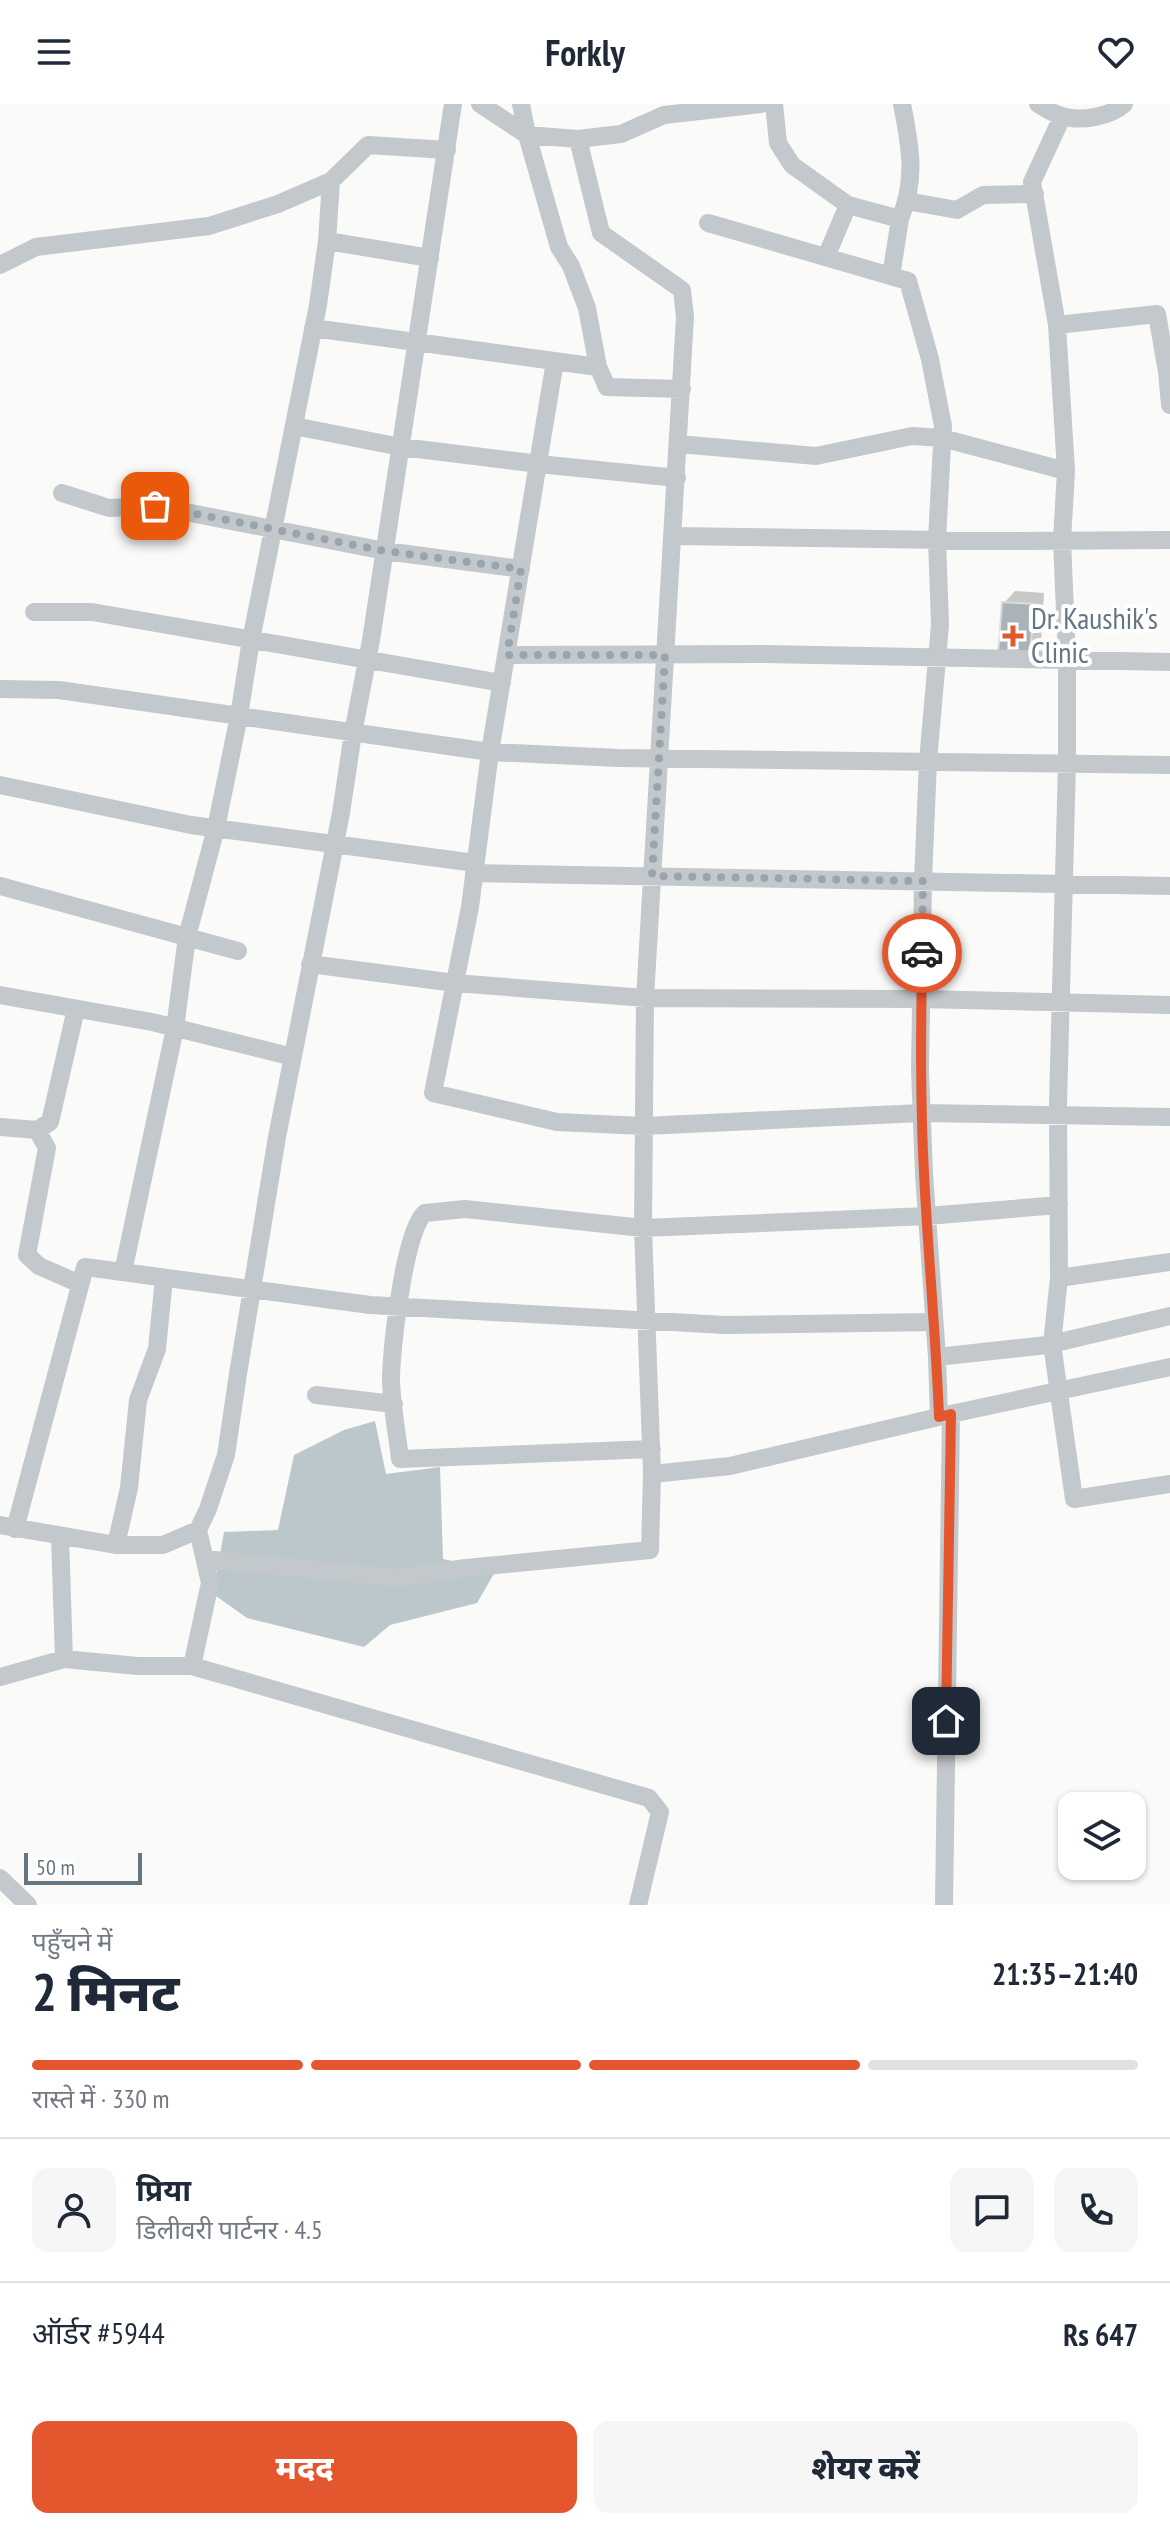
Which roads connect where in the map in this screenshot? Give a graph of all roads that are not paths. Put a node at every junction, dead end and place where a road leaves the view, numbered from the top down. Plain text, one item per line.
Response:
1 (480, 104) edge
2 (521, 104) edge
3 (761, 104) edge
4 (774, 104) edge
5 (902, 104) edge
6 (1038, 104) edge
7 (1124, 104) edge
8 (456, 108) edge
9 (1062, 117) junction
10 (527, 135) junction
11 (578, 139) junction
12 (447, 150) junction
13 (331, 181) junction
14 (1035, 194) junction
15 (907, 201) junction
16 (848, 205) junction
17 (900, 219) junction
18 (708, 223) dead end
19 (327, 241) junction
20 (826, 257) junction
21 (430, 258) junction
22 (0, 265) edge
23 (891, 276) junction
24 (1057, 325) junction
25 (313, 328) junction
26 (418, 343) junction
27 (555, 361) junction
28 (598, 367) junction
29 (682, 389) junction
30 (1170, 405) edge
31 (294, 426) junction
32 (942, 438) junction
33 (679, 444) junction
34 (401, 447) junction
35 (539, 464) junction
36 (1066, 471) junction
37 (677, 478) junction
38 (62, 493) dead end
39 (273, 529) junction
40 (672, 536) junction
41 (937, 540) junction
42 (1062, 540) junction
43 (1170, 540) edge
44 (385, 551) junction
45 (521, 569) junction
46 (34, 612) dead end
47 (251, 640) junction
48 (507, 655) junction
49 (665, 655) junction
50 (937, 657) junction
51 (367, 660) junction
52 (1067, 660) junction
53 (1170, 662) edge
54 (502, 683) junction
55 (0, 689) edge
56 (239, 716) junction
57 (353, 733) junction
58 (490, 752) junction
59 (659, 758) junction
60 (928, 761) junction
61 (1067, 763) junction
62 (1170, 765) edge
63 (0, 785) edge
64 (216, 828) junction
65 (335, 844) junction
66 (475, 868) junction
67 (652, 876) junction
68 (923, 881) junction
69 (1064, 884) junction
70 (0, 886) edge
71 (1170, 886) edge
72 (187, 937) junction
73 (238, 951) dead end
74 (310, 964) junction
75 (455, 983) junction
76 (0, 995) edge
77 (645, 998) junction
78 (921, 999) junction
79 (1060, 1002) junction
80 (1170, 1005) edge
81 (76, 1009) junction
82 (175, 1028) junction
83 (293, 1057) junction
84 (921, 1113) junction
85 (1058, 1114) junction
86 (1170, 1117) edge
87 (644, 1126) junction
88 (0, 1127) edge
89 (37, 1130) junction
90 (1059, 1205) junction
91 (927, 1216) junction
92 (643, 1228) junction
93 (1170, 1262) edge
94 (123, 1272) junction
95 (164, 1278) junction
96 (1059, 1278) junction
97 (80, 1284) junction
98 (253, 1289) junction
99 (397, 1306) junction
100 (1170, 1316) edge
101 (646, 1321) junction
102 (934, 1322) junction
103 (1052, 1344) junction
104 (937, 1357) junction
105 (1170, 1367) edge
106 (1058, 1392) junction
107 (316, 1395) dead end
108 (394, 1404) junction
109 (945, 1416) junction
110 (652, 1449) junction
111 (652, 1474) junction
112 (1170, 1484) edge
113 (8, 1527) edge
114 (198, 1530) junction
115 (60, 1536) junction
116 (116, 1545) junction
117 (205, 1559) junction
118 (64, 1659) junction
119 (192, 1666) junction
120 (0, 1677) edge
121 (0, 1878) edge
122 (28, 1905) edge
123 (638, 1905) edge
124 (944, 1905) edge

1 - 10 street
2 - 10 street
3 - 11 street
4 - 16 street
5 - 15 street
6 - 9 street
7 - 9 street
8 - 12 street
9 - 14 street
10 - 11 street
10 - 28 street
11 - 29 street
12 - 13 street
12 - 21 street
13 - 19 street
13 - 22 street
14 - 15 street
14 - 24 street
15 - 17 street
16 - 17 street
16 - 20 street
17 - 23 street
18 - 20 street
19 - 21 street
19 - 25 street
20 - 23 street
21 - 26 street
23 - 32 street
24 - 30 street
24 - 36 street
25 - 26 street
25 - 31 street
26 - 27 street
26 - 34 street
27 - 28 street
27 - 35 street
28 - 29 street
29 - 33 street
31 - 34 street
31 - 39 street
32 - 33 street
32 - 36 street
32 - 41 street
33 - 37 street
34 - 35 street
34 - 44 street
35 - 37 street
35 - 45 street
36 - 42 street
37 - 40 street
38 - 39 street
39 - 44 street
39 - 47 street
40 - 41 street
40 - 49 street
41 - 42 street
41 - 50 street
42 - 43 street
42 - 52 street
44 - 45 street
44 - 51 street
45 - 48 street
46 - 47 street
47 - 51 street
47 - 56 street
48 - 49 street
48 - 54 street
49 - 50 street
49 - 59 street
50 - 52 street
50 - 60 street
51 - 54 street
51 - 57 street
52 - 53 street
52 - 61 street
54 - 58 street
55 - 56 street
56 - 57 street
56 - 64 street
57 - 58 street
57 - 65 street
58 - 59 street
58 - 66 street
59 - 60 street
59 - 67 street
60 - 61 street
60 - 68 street
61 - 62 street
61 - 69 street
63 - 64 street
64 - 65 street
64 - 72 street
65 - 66 street
65 - 74 street
66 - 67 street
66 - 75 street
67 - 68 street
67 - 77 street
68 - 69 street
68 - 78 street
69 - 71 street
69 - 79 street
70 - 72 street
72 - 73 street
72 - 82 street
74 - 75 street
74 - 83 street
75 - 77 street
75 - 87 street
76 - 81 street
77 - 78 street
77 - 87 street
78 - 79 street
78 - 84 street
79 - 80 street
79 - 85 street
81 - 82 street
81 - 89 street
82 - 83 street
82 - 94 street
83 - 98 street
84 - 85 street
84 - 87 street
84 - 91 street
85 - 86 street
85 - 90 street
87 - 92 street
88 - 89 street
89 - 97 street
90 - 91 street
90 - 96 street
91 - 92 street
91 - 102 street
92 - 99 street
92 - 101 street
93 - 96 street
94 - 95 street
94 - 97 street
95 - 98 street
95 - 116 street
96 - 103 street
97 - 113 street
98 - 99 street
98 - 114 street
99 - 101 street
99 - 108 street
100 - 103 street
101 - 102 street
101 - 110 street
102 - 104 street
103 - 104 street
103 - 106 street
104 - 109 street
105 - 106 street
106 - 109 street
106 - 112 street
107 - 108 street
108 - 110 street
109 - 111 street
109 - 124 street
110 - 111 street
111 - 117 street
113 - 115 street
114 - 116 street
114 - 117 street
115 - 116 street
115 - 118 street
117 - 119 street
118 - 119 street
118 - 120 street
119 - 123 street
121 - 122 street

